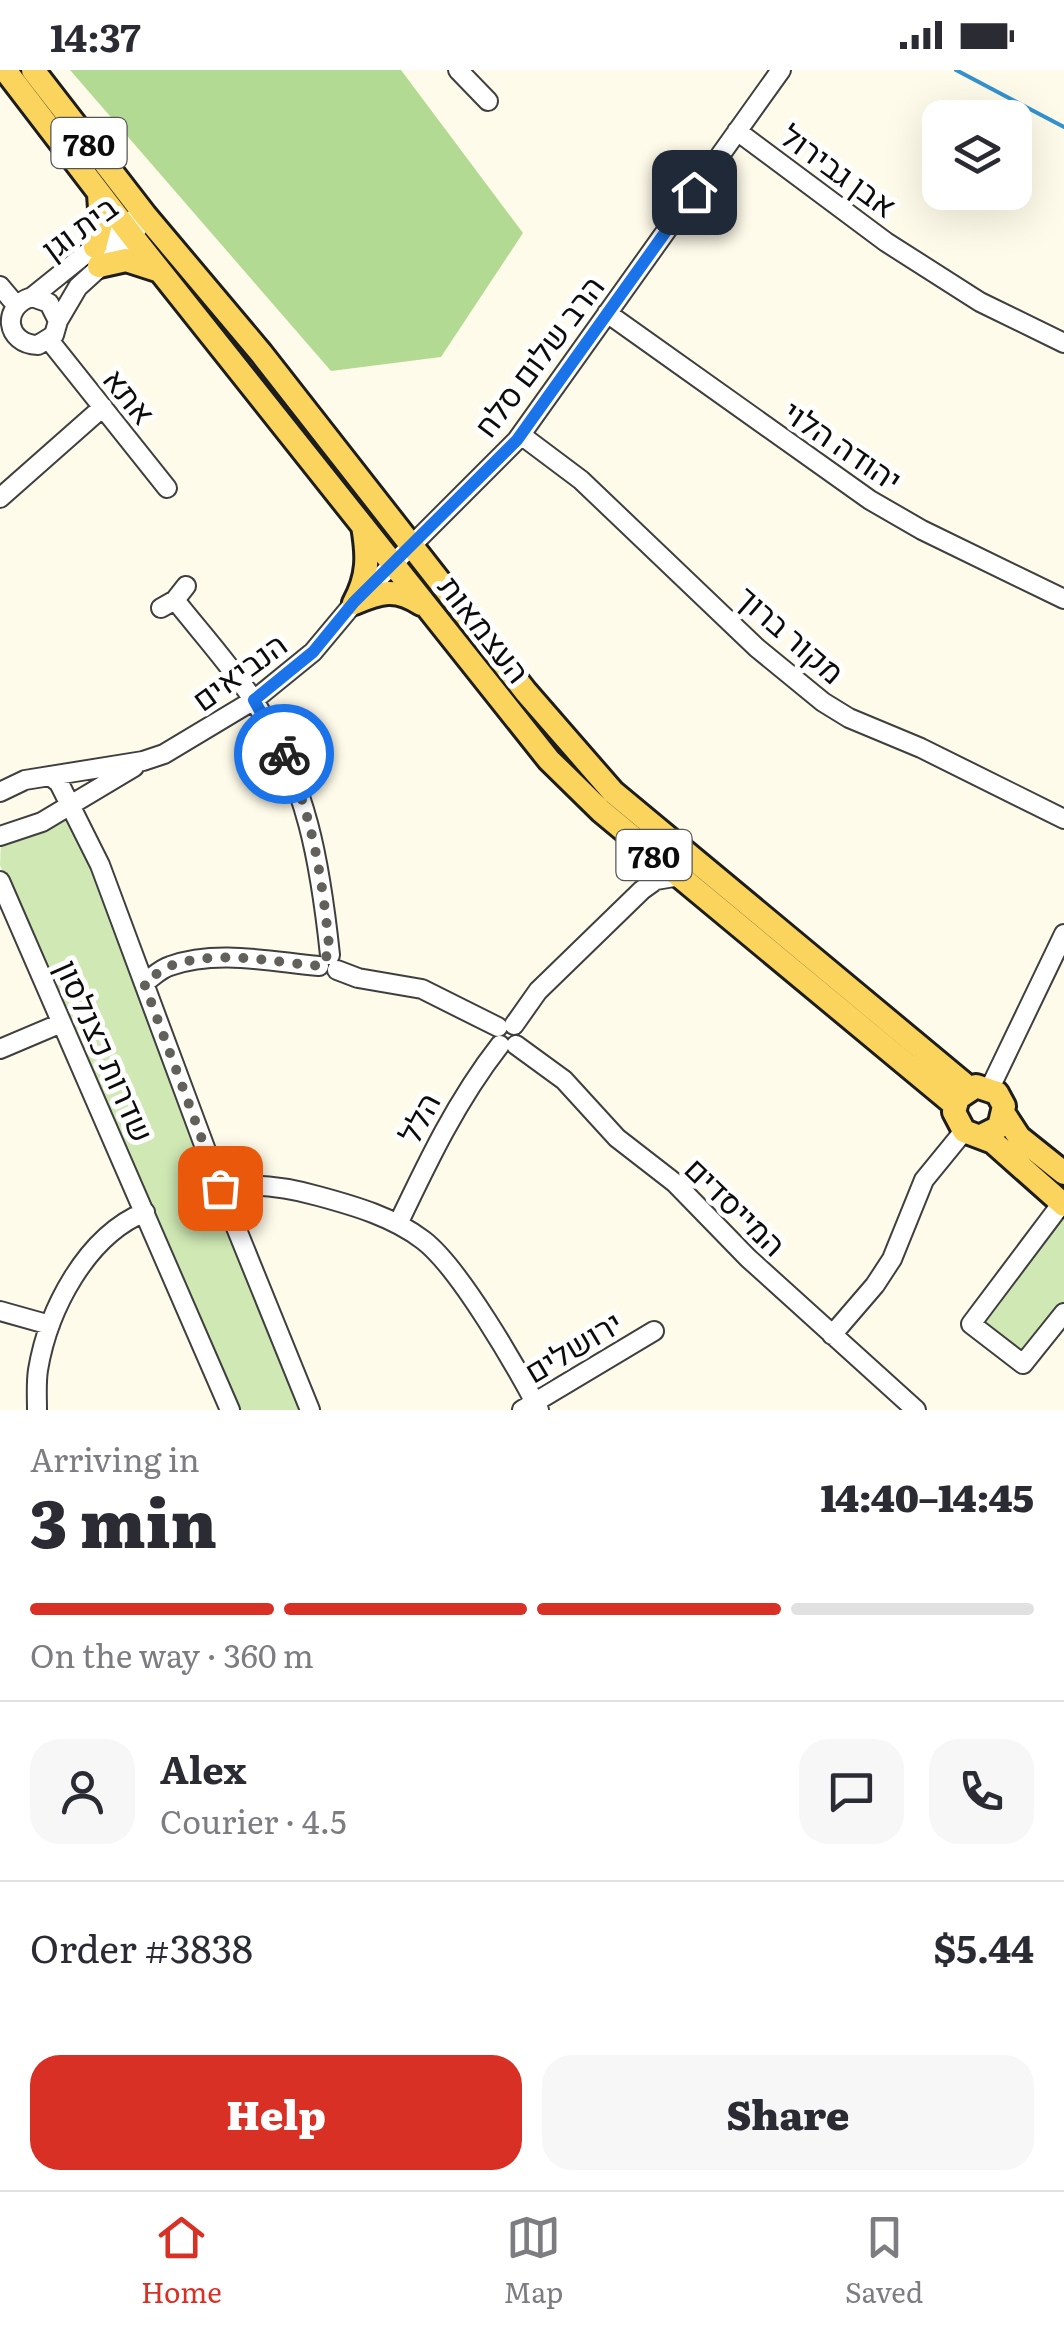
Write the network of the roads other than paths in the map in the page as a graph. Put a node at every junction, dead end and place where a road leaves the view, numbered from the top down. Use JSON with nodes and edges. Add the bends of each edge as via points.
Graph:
{"nodes":[{"id":1,"x":6,"y":70,"type":"edge"},
{"id":2,"x":33,"y":70,"type":"edge"},
{"id":3,"x":458,"y":70,"type":"edge"},
{"id":4,"x":773,"y":73,"type":"edge"},
{"id":5,"x":488,"y":101,"type":"dead end"},
{"id":6,"x":737,"y":131,"type":"junction"},
{"id":7,"x":98,"y":191,"type":"junction"},
{"id":8,"x":134,"y":225,"type":"junction"},
{"id":9,"x":97,"y":257,"type":"junction"},
{"id":10,"x":160,"y":271,"type":"junction"},
{"id":11,"x":0,"y":286,"type":"edge"},
{"id":12,"x":24,"y":301,"type":"junction"},
{"id":13,"x":607,"y":313,"type":"junction"},
{"id":14,"x":58,"y":321,"type":"junction"},
{"id":15,"x":49,"y":340,"type":"junction"},
{"id":16,"x":1064,"y":342,"type":"edge"},
{"id":17,"x":103,"y":407,"type":"junction"},
{"id":18,"x":521,"y":435,"type":"junction"},
{"id":19,"x":167,"y":488,"type":"dead end"},
{"id":20,"x":0,"y":498,"type":"edge"},
{"id":21,"x":362,"y":522,"type":"junction"},
{"id":22,"x":413,"y":546,"type":"junction"},
{"id":23,"x":394,"y":564,"type":"junction"},
{"id":24,"x":174,"y":598,"type":"dead end"},
{"id":25,"x":1064,"y":599,"type":"edge"},
{"id":26,"x":354,"y":602,"type":"junction"},
{"id":27,"x":429,"y":610,"type":"junction"},
{"id":28,"x":254,"y":700,"type":"junction"},
{"id":29,"x":143,"y":762,"type":"junction"},
{"id":30,"x":50,"y":776,"type":"junction"},
{"id":31,"x":0,"y":792,"type":"edge"},
{"id":32,"x":71,"y":805,"type":"junction"},
{"id":33,"x":1064,"y":819,"type":"edge"},
{"id":34,"x":0,"y":836,"type":"edge"},
{"id":35,"x":640,"y":844,"type":"junction"},
{"id":36,"x":680,"y":876,"type":"junction"},
{"id":37,"x":0,"y":881,"type":"edge"},
{"id":38,"x":642,"y":890,"type":"junction"},
{"id":39,"x":1064,"y":934,"type":"edge"},
{"id":40,"x":329,"y":964,"type":"junction"},
{"id":41,"x":144,"y":983,"type":"junction"},
{"id":42,"x":59,"y":1024,"type":"junction"},
{"id":43,"x":507,"y":1035,"type":"junction"},
{"id":44,"x":0,"y":1049,"type":"edge"},
{"id":45,"x":971,"y":1094,"type":"junction"},
{"id":46,"x":1004,"y":1114,"type":"junction"},
{"id":47,"x":973,"y":1134,"type":"junction"},
{"id":48,"x":1064,"y":1174,"type":"edge"},
{"id":49,"x":220,"y":1188,"type":"junction"},
{"id":50,"x":1063,"y":1204,"type":"edge"},
{"id":51,"x":145,"y":1212,"type":"junction"},
{"id":52,"x":398,"y":1224,"type":"junction"},
{"id":53,"x":0,"y":1310,"type":"edge"},
{"id":54,"x":1064,"y":1314,"type":"edge"},
{"id":55,"x":50,"y":1325,"type":"junction"},
{"id":56,"x":654,"y":1331,"type":"dead end"},
{"id":57,"x":832,"y":1335,"type":"junction"},
{"id":58,"x":532,"y":1408,"type":"edge"},
{"id":59,"x":36,"y":1410,"type":"edge"},
{"id":60,"x":230,"y":1410,"type":"edge"},
{"id":61,"x":310,"y":1410,"type":"edge"},
{"id":62,"x":916,"y":1410,"type":"edge"}],
"edges":[{"from":1,"to":7,"type":"main road","name":"העצמאות","number":"780"},
{"from":2,"to":8,"type":"main road","name":"העצמאות","number":"780"},
{"from":3,"to":5,"type":"street"},
{"from":4,"to":6,"type":"street","name":"הרב שלום סלח"},
{"from":6,"to":13,"type":"street","name":"הרב שלום סלח"},
{"from":6,"to":16,"type":"street","name":"אבן גבירול","via":[[902,252],[980,302]]},
{"from":7,"to":8,"type":"main road","name":"העצמאות","number":"780"},
{"from":7,"to":9,"type":"main road"},
{"from":8,"to":9,"type":"street","name":"בית וגן"},
{"from":8,"to":10,"type":"main road","name":"העצמאות","number":"780"},
{"from":8,"to":22,"type":"main road","name":"העצמאות","number":"780","via":[[261,352]]},
{"from":9,"to":10,"type":"main road"},
{"from":9,"to":12,"type":"street","name":"בית וגן"},
{"from":9,"to":14,"type":"street","name":"בית וגן"},
{"from":10,"to":21,"type":"main road","name":"העצמאות","number":"780"},
{"from":11,"to":12,"type":"street"},
{"from":12,"to":14,"type":"street","via":[[49,303]]},
{"from":12,"to":15,"type":"street","via":[[9,321],[16,337],[32,345]]},
{"from":13,"to":18,"type":"street","name":"הרב שלום סלח"},
{"from":13,"to":25,"type":"street","name":"יהודה הלוי","via":[[870,500]]},
{"from":14,"to":15,"type":"street"},
{"from":15,"to":17,"type":"street","name":"אתא"},
{"from":17,"to":19,"type":"street","name":"אתא"},
{"from":17,"to":20,"type":"street"},
{"from":18,"to":22,"type":"street","name":"הרב שלום סלח"},
{"from":18,"to":33,"type":"street","name":"מקור ברוך","via":[[581,480],[823,702]]},
{"from":21,"to":23,"type":"main road","name":"העצמאות","number":"780"},
{"from":21,"to":26,"type":"main road","via":[[368,567]]},
{"from":22,"to":23,"type":"street","name":"הרב שלום סלח"},
{"from":22,"to":45,"type":"main road","name":"העצמאות","number":"780","via":[[614,792]]},
{"from":23,"to":26,"type":"street","name":"הנביאים"},
{"from":23,"to":27,"type":"main road","name":"העצמאות","number":"780"},
{"from":24,"to":28,"type":"street"},
{"from":26,"to":27,"type":"main road","via":[[395,591]]},
{"from":26,"to":28,"type":"street","name":"הנביאים","via":[[313,652]]},
{"from":27,"to":35,"type":"main road","name":"העצמאות","number":"780","via":[[549,760]]},
{"from":28,"to":29,"type":"street","name":"הנביאים"},
{"from":28,"to":40,"type":"street","via":[[304,801],[318,859]]},
{"from":29,"to":30,"type":"street","name":"הנביאים"},
{"from":29,"to":32,"type":"street","name":"הנביאים"},
{"from":30,"to":31,"type":"street","name":"הנביאים"},
{"from":30,"to":32,"type":"street","name":"שדרות כצנלסון"},
{"from":32,"to":34,"type":"street","name":"הנביאים"},
{"from":32,"to":41,"type":"street","name":"שדרות כצנלסון"},
{"from":35,"to":36,"type":"main road","name":"העצמאות","number":"780"},
{"from":35,"to":38,"type":"street","via":[[648,862]]},
{"from":36,"to":38,"type":"street","name":"הלל"},
{"from":36,"to":45,"type":"main road","name":"העצמאות","number":"780"},
{"from":37,"to":42,"type":"street","name":"שדרות כצנלסון"},
{"from":38,"to":43,"type":"street","name":"הלל","via":[[538,991]]},
{"from":39,"to":45,"type":"street"},
{"from":40,"to":41,"type":"street","name":"המייסדים","via":[[209,959],[171,966]]},
{"from":40,"to":43,"type":"street","name":"המייסדים","via":[[358,978],[422,989]]},
{"from":41,"to":49,"type":"street","name":"שדרות כצנלסון"},
{"from":42,"to":44,"type":"street"},
{"from":42,"to":51,"type":"street","name":"שדרות כצנלסון"},
{"from":43,"to":52,"type":"street","name":"הלל","via":[[444,1128]]},
{"from":43,"to":57,"type":"street","name":"המייסדים","via":[[564,1080],[617,1138],[675,1183]]},
{"from":45,"to":46,"type":"main road","via":[[1002,1099]]},
{"from":45,"to":47,"type":"main road","via":[[956,1120]]},
{"from":46,"to":47,"type":"main road","via":[[999,1128]]},
{"from":46,"to":48,"type":"main road","via":[[1019,1137]]},
{"from":47,"to":50,"type":"main road","via":[[993,1142]]},
{"from":47,"to":57,"type":"street","via":[[924,1180],[892,1259]]},
{"from":49,"to":52,"type":"street","via":[[296,1191]]},
{"from":49,"to":61,"type":"street","name":"שדרות כצנלסון"},
{"from":50,"to":54,"type":"street","via":[[971,1324],[1023,1364]]},
{"from":51,"to":55,"type":"street","via":[[118,1225],[96,1248]]},
{"from":51,"to":60,"type":"street","name":"שדרות כצנלסון"},
{"from":52,"to":58,"type":"street","via":[[455,1274]]},
{"from":53,"to":55,"type":"street"},
{"from":55,"to":59,"type":"street","via":[[37,1372]]},
{"from":56,"to":58,"type":"street","name":"ירושלים"},
{"from":57,"to":62,"type":"street","name":"המייסדים"}]}
